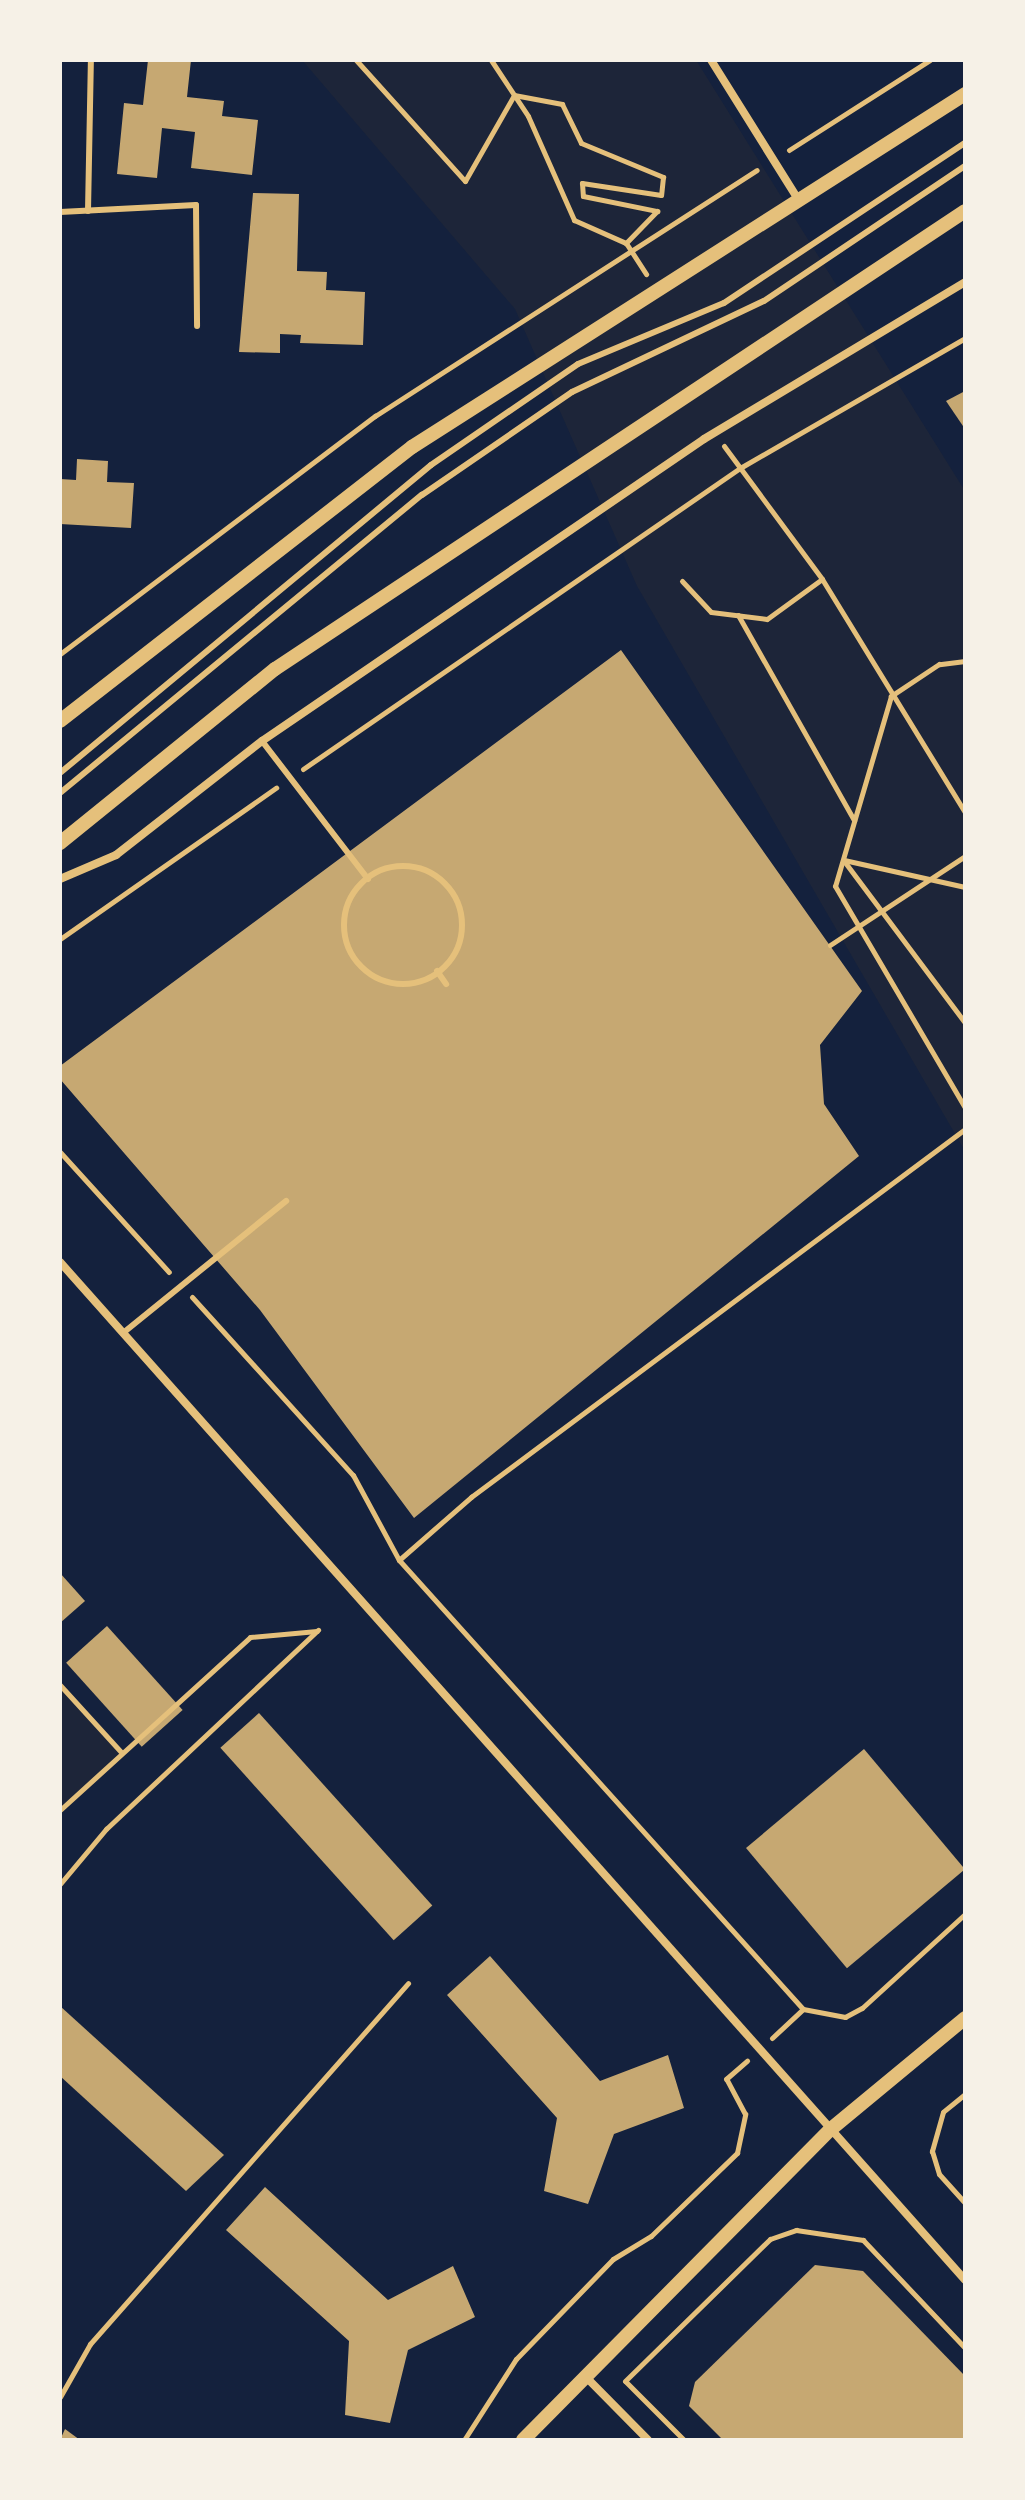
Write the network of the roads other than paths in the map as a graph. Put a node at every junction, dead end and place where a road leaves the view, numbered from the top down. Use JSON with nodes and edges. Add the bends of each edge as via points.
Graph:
{"nodes":[{"id":1,"x":91,"y":60,"type":"edge"},
{"id":2,"x":711,"y":60,"type":"edge"},
{"id":3,"x":965,"y":94,"type":"edge"},
{"id":4,"x":965,"y":143,"type":"edge"},
{"id":5,"x":965,"y":166,"type":"edge"},
{"id":6,"x":796,"y":196,"type":"junction"},
{"id":7,"x":88,"y":211,"type":"junction"},
{"id":8,"x":965,"y":211,"type":"edge"},
{"id":9,"x":60,"y":212,"type":"edge"},
{"id":10,"x":965,"y":282,"type":"edge"},
{"id":11,"x":197,"y":326,"type":"dead end"},
{"id":12,"x":60,"y":721,"type":"edge"},
{"id":13,"x":262,"y":741,"type":"junction"},
{"id":14,"x":60,"y":773,"type":"edge"},
{"id":15,"x":60,"y":793,"type":"edge"},
{"id":16,"x":60,"y":843,"type":"edge"},
{"id":17,"x":60,"y":879,"type":"edge"},
{"id":18,"x":368,"y":879,"type":"junction"},
{"id":19,"x":437,"y":971,"type":"junction"},
{"id":20,"x":446,"y":984,"type":"dead end"},
{"id":21,"x":286,"y":1201,"type":"dead end"},
{"id":22,"x":60,"y":1262,"type":"edge"},
{"id":23,"x":123,"y":1333,"type":"junction"},
{"id":24,"x":965,"y":2018,"type":"edge"},
{"id":25,"x":831,"y":2129,"type":"junction"},
{"id":26,"x":965,"y":2280,"type":"edge"},
{"id":27,"x":583,"y":2375,"type":"junction"},
{"id":28,"x":523,"y":2440,"type":"edge"},
{"id":29,"x":648,"y":2440,"type":"edge"}],
"edges":[{"from":1,"to":7,"type":"lane"},
{"from":2,"to":6,"type":"street"},
{"from":3,"to":6,"type":"street"},
{"from":4,"to":14,"type":"lane","via":[[724,303],[578,364],[431,465]]},
{"from":5,"to":15,"type":"lane","via":[[764,301],[572,392],[435,486]]},
{"from":6,"to":12,"type":"street","via":[[412,447]]},
{"from":7,"to":9,"type":"lane"},
{"from":7,"to":11,"type":"lane","via":[[196,205]]},
{"from":8,"to":16,"type":"street","via":[[275,669]]},
{"from":10,"to":13,"type":"street","via":[[714,433]]},
{"from":13,"to":17,"type":"street","via":[[116,855]]},
{"from":13,"to":18,"type":"lane"},
{"from":18,"to":19,"type":"lane","via":[[346,908],[342,937],[354,964],[379,980],[409,985]]},
{"from":18,"to":19,"type":"lane","via":[[394,866],[424,867],[450,885],[463,915],[459,945]]},
{"from":19,"to":20,"type":"lane"},
{"from":21,"to":23,"type":"lane"},
{"from":22,"to":23,"type":"street"},
{"from":23,"to":25,"type":"street"},
{"from":24,"to":25,"type":"street"},
{"from":25,"to":26,"type":"street"},
{"from":25,"to":27,"type":"street"},
{"from":27,"to":28,"type":"street"},
{"from":27,"to":29,"type":"street"}]}
